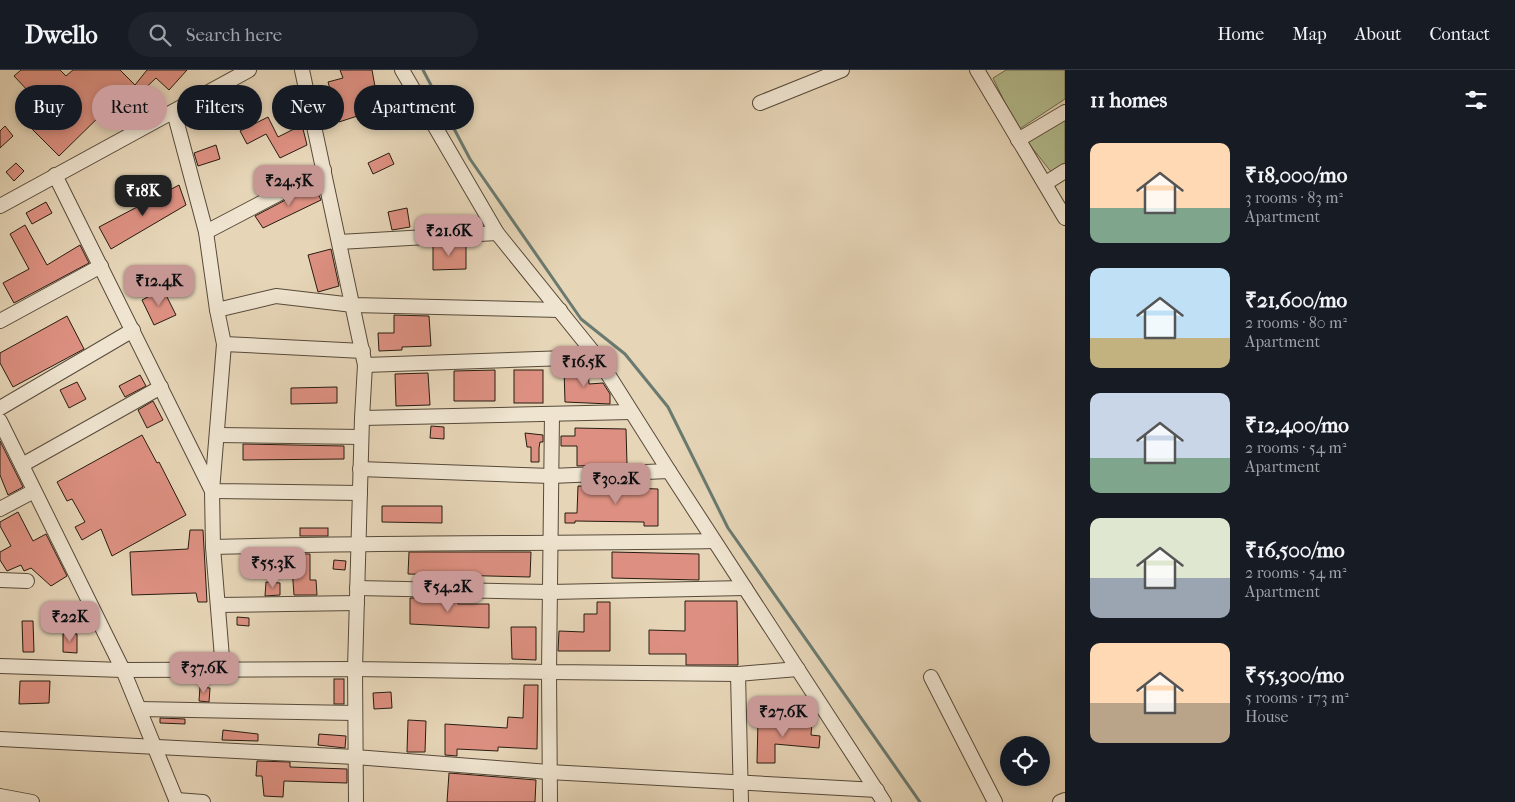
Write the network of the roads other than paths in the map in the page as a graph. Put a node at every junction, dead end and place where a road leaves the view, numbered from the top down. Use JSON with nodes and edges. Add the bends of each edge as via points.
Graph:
{"nodes":[{"id":1,"x":249,"y":70,"type":"edge"},
{"id":2,"x":302,"y":70,"type":"edge"},
{"id":3,"x":402,"y":70,"type":"edge"},
{"id":4,"x":842,"y":70,"type":"edge"},
{"id":5,"x":978,"y":70,"type":"edge"},
{"id":6,"x":760,"y":102,"type":"dead end"},
{"id":7,"x":174,"y":112,"type":"junction"},
{"id":8,"x":1065,"y":112,"type":"edge"},
{"id":9,"x":1018,"y":140,"type":"junction"},
{"id":10,"x":324,"y":170,"type":"junction"},
{"id":11,"x":1065,"y":171,"type":"edge"},
{"id":12,"x":56,"y":175,"type":"junction"},
{"id":13,"x":1046,"y":183,"type":"junction"},
{"id":14,"x":0,"y":206,"type":"edge"},
{"id":15,"x":1065,"y":218,"type":"edge"},
{"id":16,"x":206,"y":232,"type":"junction"},
{"id":17,"x":497,"y":233,"type":"junction"},
{"id":18,"x":339,"y":242,"type":"junction"},
{"id":19,"x":101,"y":266,"type":"junction"},
{"id":20,"x":353,"y":305,"type":"junction"},
{"id":21,"x":217,"y":310,"type":"junction"},
{"id":22,"x":560,"y":310,"type":"junction"},
{"id":23,"x":0,"y":321,"type":"edge"},
{"id":24,"x":132,"y":330,"type":"junction"},
{"id":25,"x":224,"y":344,"type":"junction"},
{"id":26,"x":598,"y":357,"type":"junction"},
{"id":27,"x":364,"y":358,"type":"junction"},
{"id":28,"x":161,"y":387,"type":"junction"},
{"id":29,"x":0,"y":408,"type":"edge"},
{"id":30,"x":631,"y":412,"type":"junction"},
{"id":31,"x":552,"y":414,"type":"junction"},
{"id":32,"x":362,"y":418,"type":"junction"},
{"id":33,"x":0,"y":421,"type":"edge"},
{"id":34,"x":217,"y":435,"type":"junction"},
{"id":35,"x":361,"y":437,"type":"junction"},
{"id":36,"x":22,"y":466,"type":"junction"},
{"id":37,"x":360,"y":469,"type":"junction"},
{"id":38,"x":669,"y":472,"type":"junction"},
{"id":39,"x":551,"y":476,"type":"junction"},
{"id":40,"x":34,"y":491,"type":"junction"},
{"id":41,"x":212,"y":491,"type":"junction"},
{"id":42,"x":360,"y":493,"type":"junction"},
{"id":43,"x":0,"y":509,"type":"edge"},
{"id":44,"x":714,"y":541,"type":"junction"},
{"id":45,"x":359,"y":543,"type":"junction"},
{"id":46,"x":549,"y":544,"type":"junction"},
{"id":47,"x":213,"y":547,"type":"junction"},
{"id":48,"x":0,"y":580,"type":"edge"},
{"id":49,"x":27,"y":581,"type":"dead end"},
{"id":50,"x":357,"y":588,"type":"junction"},
{"id":51,"x":745,"y":588,"type":"junction"},
{"id":52,"x":550,"y":592,"type":"junction"},
{"id":53,"x":357,"y":603,"type":"junction"},
{"id":54,"x":218,"y":605,"type":"junction"},
{"id":55,"x":0,"y":666,"type":"edge"},
{"id":56,"x":798,"y":669,"type":"junction"},
{"id":57,"x":123,"y":670,"type":"junction"},
{"id":58,"x":223,"y":670,"type":"junction"},
{"id":59,"x":355,"y":670,"type":"junction"},
{"id":60,"x":548,"y":672,"type":"junction"},
{"id":61,"x":738,"y":674,"type":"junction"},
{"id":62,"x":931,"y":677,"type":"dead end"},
{"id":63,"x":138,"y":709,"type":"junction"},
{"id":64,"x":355,"y":714,"type":"junction"},
{"id":65,"x":0,"y":739,"type":"edge"},
{"id":66,"x":155,"y":748,"type":"junction"},
{"id":67,"x":355,"y":757,"type":"junction"},
{"id":68,"x":550,"y":772,"type":"junction"},
{"id":69,"x":740,"y":783,"type":"junction"},
{"id":70,"x":0,"y":796,"type":"edge"},
{"id":71,"x":881,"y":796,"type":"edge"},
{"id":72,"x":1065,"y":800,"type":"edge"},
{"id":73,"x":176,"y":801,"type":"edge"},
{"id":74,"x":32,"y":802,"type":"edge"},
{"id":75,"x":203,"y":802,"type":"edge"},
{"id":76,"x":356,"y":802,"type":"edge"},
{"id":77,"x":550,"y":802,"type":"edge"},
{"id":78,"x":741,"y":802,"type":"edge"},
{"id":79,"x":995,"y":802,"type":"edge"},
{"id":80,"x":1060,"y":802,"type":"edge"}],
"edges":[{"from":1,"to":7,"type":"street"},
{"from":2,"to":10,"type":"street"},
{"from":3,"to":17,"type":"street"},
{"from":4,"to":6,"type":"street"},
{"from":5,"to":9,"type":"street"},
{"from":7,"to":12,"type":"street"},
{"from":7,"to":16,"type":"street"},
{"from":8,"to":9,"type":"street"},
{"from":9,"to":13,"type":"street"},
{"from":10,"to":16,"type":"street"},
{"from":10,"to":18,"type":"street"},
{"from":11,"to":13,"type":"street"},
{"from":12,"to":14,"type":"street"},
{"from":12,"to":19,"type":"street"},
{"from":13,"to":15,"type":"street"},
{"from":16,"to":21,"type":"street"},
{"from":17,"to":18,"type":"street"},
{"from":17,"to":22,"type":"street"},
{"from":18,"to":20,"type":"street"},
{"from":19,"to":23,"type":"street"},
{"from":19,"to":24,"type":"street"},
{"from":20,"to":21,"type":"street","via":[[276,296]]},
{"from":20,"to":22,"type":"street"},
{"from":20,"to":27,"type":"street"},
{"from":21,"to":25,"type":"street"},
{"from":22,"to":26,"type":"street"},
{"from":24,"to":28,"type":"street"},
{"from":24,"to":29,"type":"street"},
{"from":25,"to":27,"type":"street"},
{"from":25,"to":34,"type":"street"},
{"from":26,"to":27,"type":"street"},
{"from":26,"to":30,"type":"street"},
{"from":27,"to":32,"type":"street"},
{"from":28,"to":36,"type":"street"},
{"from":28,"to":41,"type":"street"},
{"from":30,"to":31,"type":"street"},
{"from":30,"to":38,"type":"street"},
{"from":31,"to":32,"type":"street"},
{"from":31,"to":39,"type":"street"},
{"from":32,"to":35,"type":"street"},
{"from":33,"to":36,"type":"street"},
{"from":34,"to":35,"type":"street"},
{"from":34,"to":41,"type":"street"},
{"from":35,"to":37,"type":"street"},
{"from":36,"to":40,"type":"street"},
{"from":37,"to":39,"type":"street"},
{"from":37,"to":42,"type":"street"},
{"from":38,"to":39,"type":"street"},
{"from":38,"to":44,"type":"street"},
{"from":39,"to":46,"type":"street"},
{"from":40,"to":43,"type":"street"},
{"from":40,"to":57,"type":"street"},
{"from":41,"to":42,"type":"street"},
{"from":41,"to":47,"type":"street"},
{"from":42,"to":45,"type":"street"},
{"from":44,"to":46,"type":"street"},
{"from":44,"to":51,"type":"street"},
{"from":45,"to":46,"type":"street"},
{"from":45,"to":47,"type":"street"},
{"from":45,"to":50,"type":"street"},
{"from":46,"to":52,"type":"street"},
{"from":47,"to":54,"type":"street"},
{"from":48,"to":49,"type":"street"},
{"from":50,"to":52,"type":"street"},
{"from":50,"to":53,"type":"street"},
{"from":51,"to":52,"type":"street"},
{"from":51,"to":56,"type":"street"},
{"from":52,"to":60,"type":"street"},
{"from":53,"to":54,"type":"street"},
{"from":53,"to":59,"type":"street"},
{"from":54,"to":58,"type":"street"},
{"from":55,"to":57,"type":"street"},
{"from":56,"to":61,"type":"street"},
{"from":56,"to":71,"type":"street"},
{"from":57,"to":58,"type":"street"},
{"from":57,"to":63,"type":"street"},
{"from":58,"to":59,"type":"street"},
{"from":59,"to":60,"type":"street"},
{"from":59,"to":64,"type":"street"},
{"from":60,"to":61,"type":"street"},
{"from":60,"to":68,"type":"street"},
{"from":61,"to":69,"type":"street"},
{"from":62,"to":79,"type":"street"},
{"from":63,"to":64,"type":"street"},
{"from":63,"to":66,"type":"street"},
{"from":64,"to":67,"type":"street"},
{"from":65,"to":66,"type":"street"},
{"from":66,"to":67,"type":"street"},
{"from":66,"to":73,"type":"street"},
{"from":67,"to":68,"type":"street"},
{"from":67,"to":76,"type":"street"},
{"from":68,"to":69,"type":"street"},
{"from":68,"to":77,"type":"street"},
{"from":69,"to":71,"type":"street"},
{"from":69,"to":78,"type":"street"},
{"from":70,"to":74,"type":"street"},
{"from":72,"to":80,"type":"street"},
{"from":73,"to":75,"type":"street"}]}
